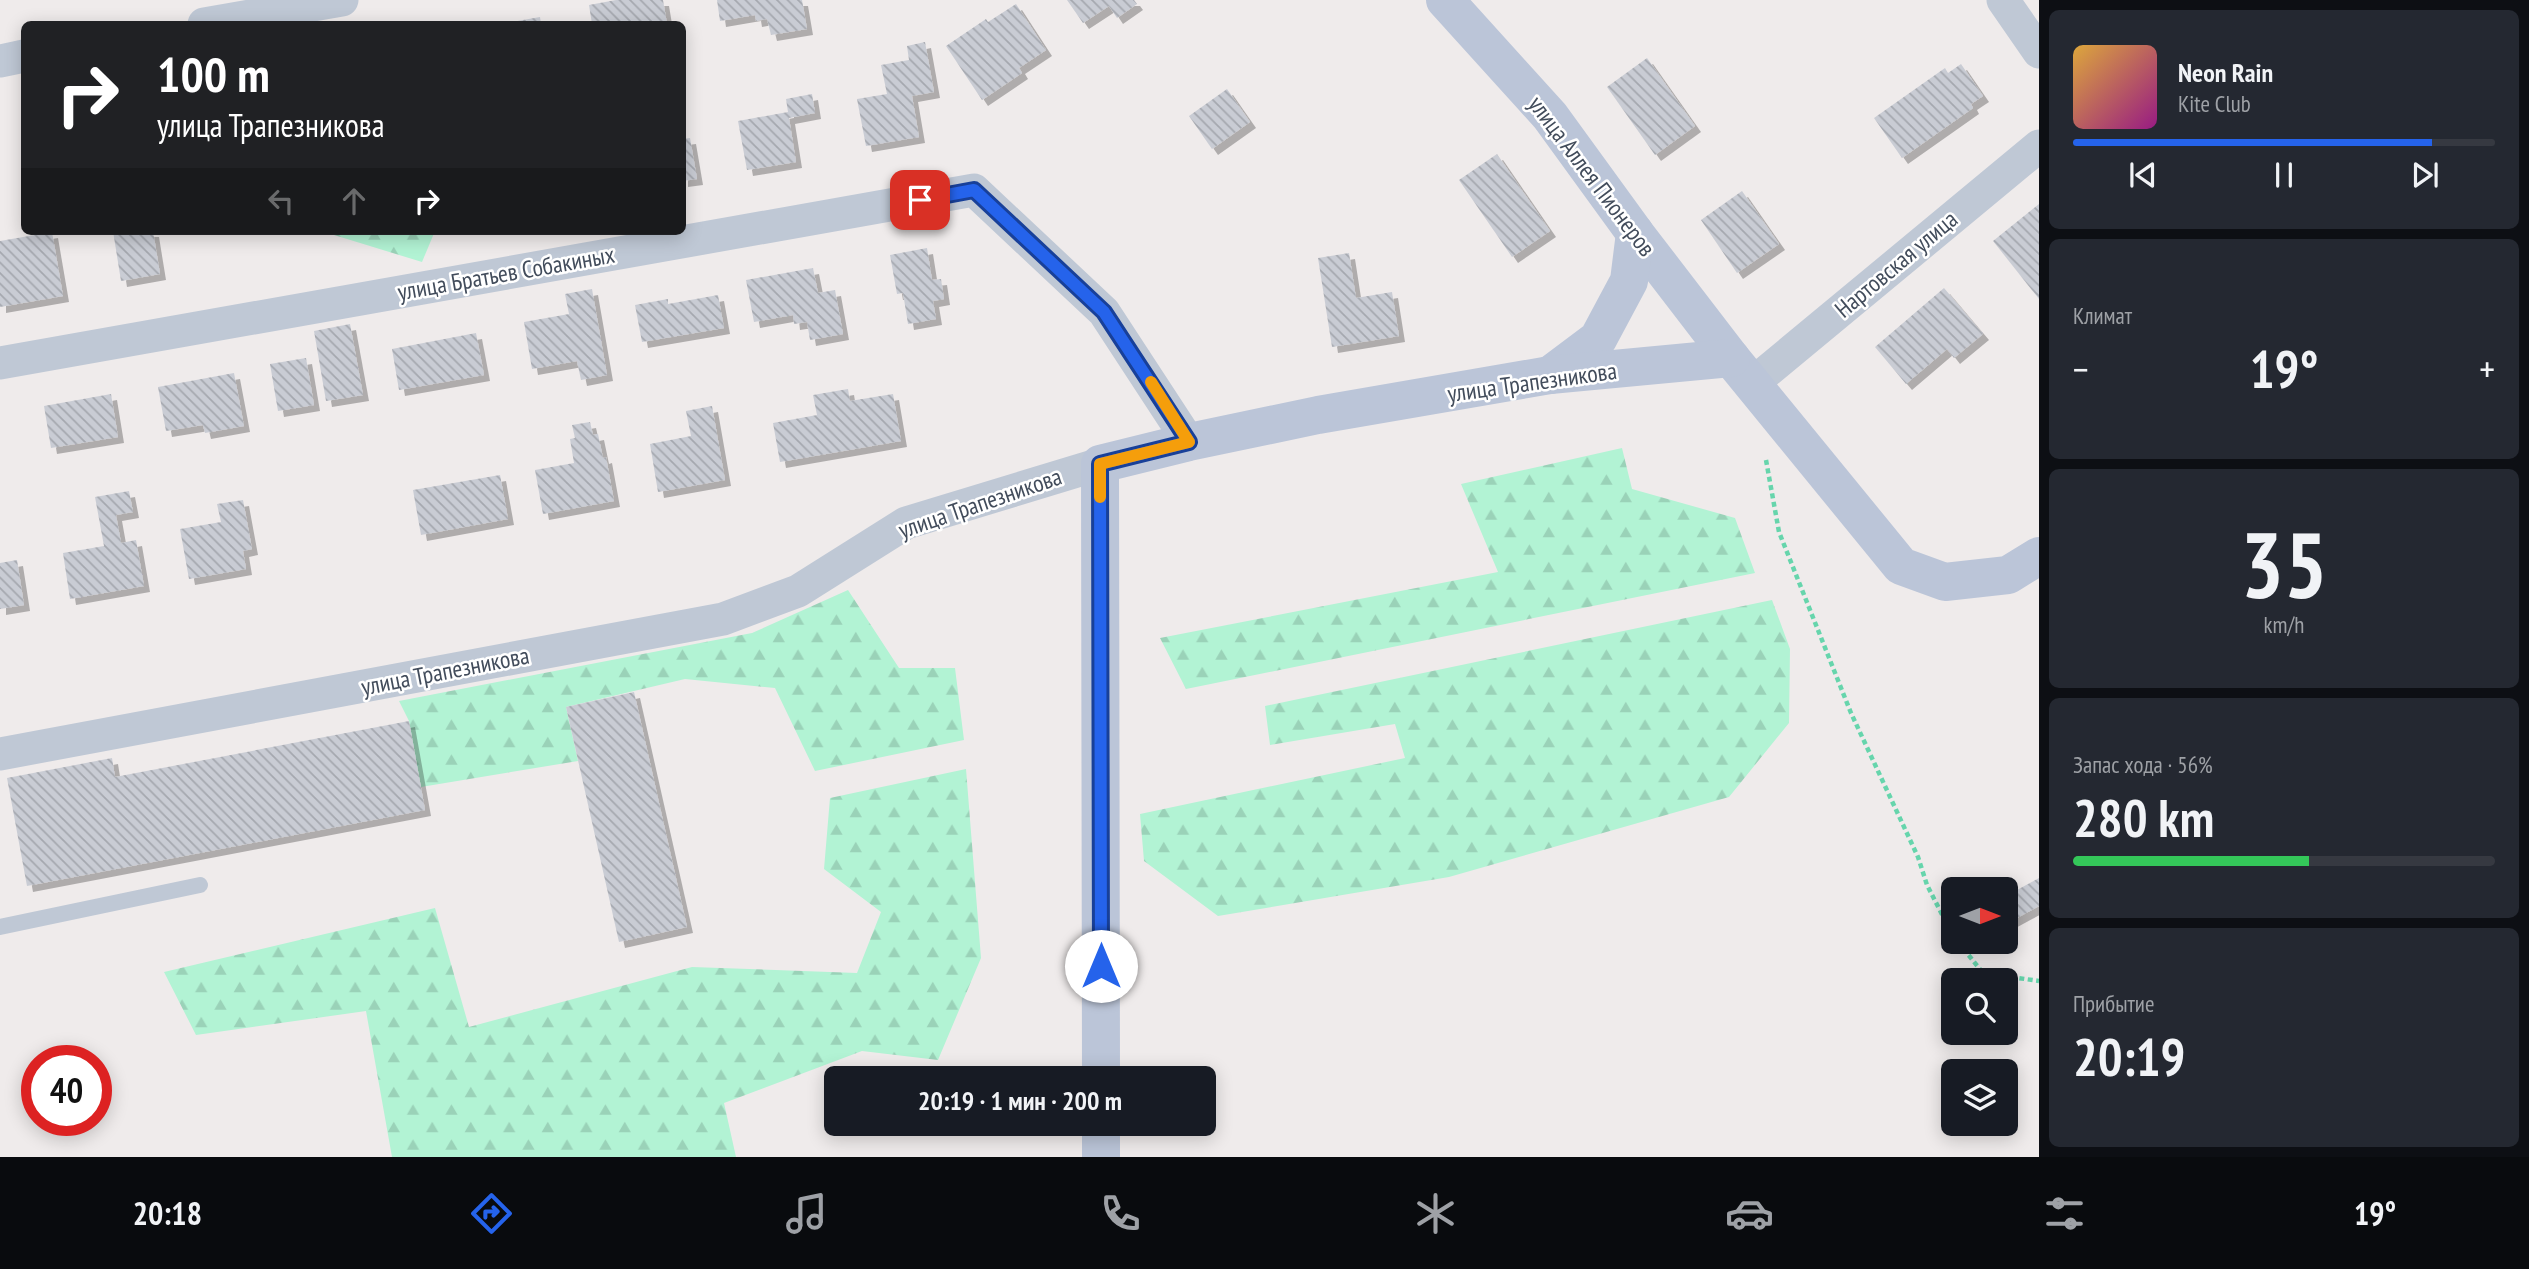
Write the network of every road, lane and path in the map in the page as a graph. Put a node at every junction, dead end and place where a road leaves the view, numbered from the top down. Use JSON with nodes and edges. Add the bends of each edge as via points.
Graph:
{"nodes":[{"id":1,"x":342,"y":0,"type":"edge"},
{"id":2,"x":1445,"y":0,"type":"edge"},
{"id":3,"x":2003,"y":0,"type":"edge"},
{"id":4,"x":221,"y":21,"type":"edge"},
{"id":5,"x":2039,"y":52,"type":"edge"},
{"id":6,"x":21,"y":57,"type":"edge"},
{"id":7,"x":0,"y":61,"type":"edge"},
{"id":8,"x":2039,"y":146,"type":"edge"},
{"id":9,"x":1635,"y":233,"type":"junction"},
{"id":10,"x":0,"y":363,"type":"edge"},
{"id":11,"x":1742,"y":370,"type":"junction"},
{"id":12,"x":1550,"y":375,"type":"junction"},
{"id":13,"x":1189,"y":442,"type":"junction"},
{"id":14,"x":1765,"y":451,"type":"dead end"},
{"id":15,"x":1100,"y":464,"type":"junction"},
{"id":16,"x":2039,"y":556,"type":"edge"},
{"id":17,"x":0,"y":754,"type":"edge"},
{"id":18,"x":200,"y":885,"type":"dead end"},
{"id":19,"x":1941,"y":912,"type":"edge"},
{"id":20,"x":0,"y":927,"type":"edge"},
{"id":21,"x":1968,"y":954,"type":"edge"},
{"id":22,"x":2039,"y":981,"type":"edge"},
{"id":23,"x":1101,"y":1066,"type":"edge"},
{"id":24,"x":1101,"y":1136,"type":"edge"},
{"id":25,"x":1101,"y":1157,"type":"edge"}],
"edges":[{"from":1,"to":4,"type":"street"},
{"from":2,"to":9,"type":"street","name":"улица Аллея Пионеров","via":[[1550,116]]},
{"from":3,"to":5,"type":"street"},
{"from":6,"to":7,"type":"street"},
{"from":8,"to":11,"type":"street","name":"Нартовская улица"},
{"from":9,"to":11,"type":"street","name":"улица Аллея Пионеров"},
{"from":9,"to":12,"type":"street","via":[[1629,281],[1598,338]]},
{"from":10,"to":13,"type":"street","name":"улица Братьев Собакиных","via":[[974,190],[1104,312]]},
{"from":11,"to":12,"type":"street","name":"улица Трапезникова"},
{"from":11,"to":16,"type":"street","name":"улица Аллея Пионеров","via":[[1901,566],[1945,582],[2008,575]]},
{"from":12,"to":13,"type":"street","name":"улица Трапезникова"},
{"from":13,"to":15,"type":"street","name":"улица Трапезникова"},
{"from":14,"to":19,"type":"path","via":[[1779,532],[1851,713]]},
{"from":15,"to":17,"type":"street","name":"улица Трапезникова","via":[[905,523],[798,591],[723,619]]},
{"from":15,"to":23,"type":"street"},
{"from":18,"to":20,"type":"lane"},
{"from":21,"to":22,"type":"path","via":[[1983,973]]},
{"from":24,"to":25,"type":"street"}]}
